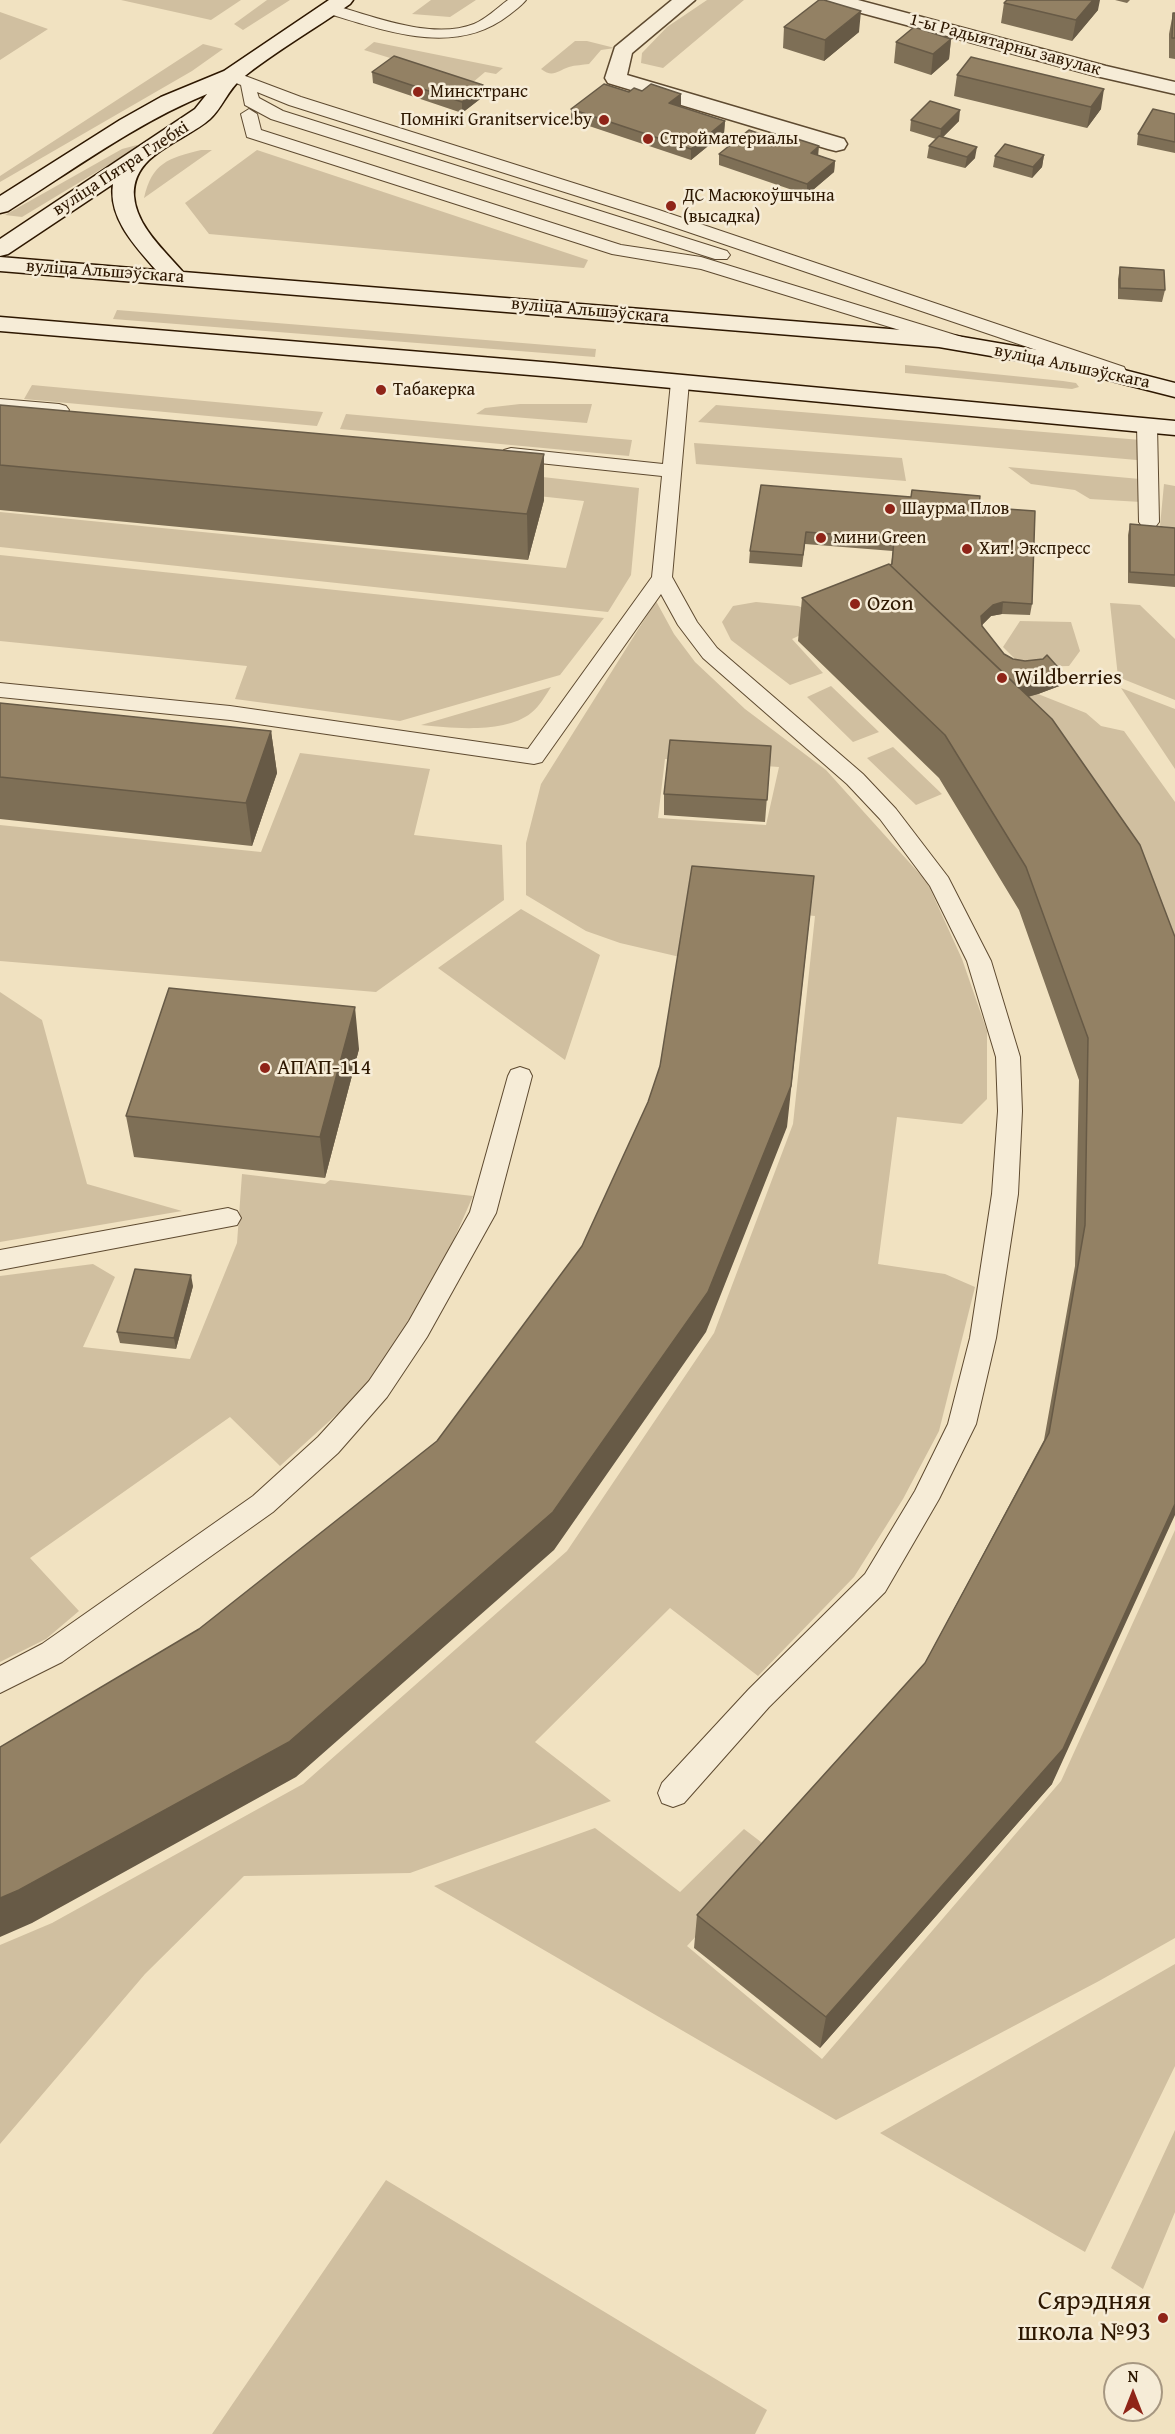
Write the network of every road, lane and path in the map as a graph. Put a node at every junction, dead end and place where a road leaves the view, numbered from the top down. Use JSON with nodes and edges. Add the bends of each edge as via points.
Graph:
{"nodes":[{"id":1,"x":518,"y":0,"type":"edge"},
{"id":2,"x":685,"y":0,"type":"edge"},
{"id":3,"x":835,"y":0,"type":"edge"},
{"id":4,"x":336,"y":5,"type":"edge"},
{"id":5,"x":1175,"y":88,"type":"edge"},
{"id":6,"x":245,"y":94,"type":"junction"},
{"id":7,"x":836,"y":144,"type":"dead end"},
{"id":8,"x":136,"y":159,"type":"junction"},
{"id":9,"x":0,"y":206,"type":"edge"},
{"id":10,"x":0,"y":249,"type":"edge"},
{"id":11,"x":0,"y":264,"type":"edge"},
{"id":12,"x":175,"y":277,"type":"junction"},
{"id":13,"x":0,"y":324,"type":"edge"},
{"id":14,"x":967,"y":345,"type":"junction"},
{"id":15,"x":1006,"y":352,"type":"junction"},
{"id":16,"x":1062,"y":361,"type":"junction"},
{"id":17,"x":680,"y":382,"type":"junction"},
{"id":18,"x":1172,"y":389,"type":"edge"},
{"id":19,"x":0,"y":405,"type":"edge"},
{"id":20,"x":76,"y":412,"type":"edge"},
{"id":21,"x":1147,"y":425,"type":"junction"},
{"id":22,"x":1175,"y":428,"type":"edge"},
{"id":23,"x":496,"y":453,"type":"edge"},
{"id":24,"x":670,"y":471,"type":"junction"},
{"id":25,"x":1149,"y":522,"type":"dead end"},
{"id":26,"x":662,"y":577,"type":"junction"},
{"id":27,"x":0,"y":690,"type":"edge"},
{"id":28,"x":520,"y":1076,"type":"dead end"},
{"id":29,"x":228,"y":1218,"type":"dead end"},
{"id":30,"x":0,"y":1260,"type":"edge"},
{"id":31,"x":0,"y":1680,"type":"edge"},
{"id":32,"x":674,"y":1793,"type":"dead end"}],
"edges":[{"from":1,"to":4,"type":"lane","via":[[478,27],[449,33],[370,21]]},
{"from":2,"to":7,"type":"main road","via":[[622,51],[616,78]]},
{"from":3,"to":5,"type":"main road","name":"1-ы Радыятарны завулак"},
{"from":4,"to":6,"type":"main road","name":"вуліца Пятра Глебкі"},
{"from":6,"to":8,"type":"main road","name":"вуліца Пятра Глебкі","via":[[204,114]]},
{"from":6,"to":9,"type":"main road","name":"вуліца Пятра Глебкі","via":[[169,102]]},
{"from":6,"to":14,"type":"lane","via":[[266,123]]},
{"from":6,"to":15,"type":"lane","via":[[277,115],[734,259]]},
{"from":6,"to":16,"type":"lane","via":[[732,249]]},
{"from":6,"to":18,"type":"lane","via":[[295,101],[653,214]]},
{"from":8,"to":10,"type":"main road","name":"вуліца Пятра Глебкі"},
{"from":8,"to":12,"type":"main road","via":[[123,186],[123,207]]},
{"from":11,"to":12,"type":"main road","name":"вуліца Альшэўскага"},
{"from":12,"to":14,"type":"main road","name":"вуліца Альшэўскага"},
{"from":13,"to":17,"type":"main road","name":"вуліца Альшэўскага"},
{"from":14,"to":15,"type":"main road","name":"вуліца Альшэўскага"},
{"from":15,"to":16,"type":"main road","name":"вуліца Альшэўскага"},
{"from":16,"to":18,"type":"main road","name":"вуліца Альшэўскага"},
{"from":17,"to":21,"type":"main road","name":"вуліца Альшэўскага"},
{"from":17,"to":24,"type":"lane"},
{"from":19,"to":20,"type":"lane"},
{"from":21,"to":22,"type":"main road","name":"вуліца Альшэўскага"},
{"from":21,"to":25,"type":"lane"},
{"from":23,"to":24,"type":"lane"},
{"from":24,"to":26,"type":"lane"},
{"from":26,"to":27,"type":"lane","via":[[534,757],[230,713]]},
{"from":26,"to":32,"type":"lane","via":[[688,625],[710,653],[855,779],[888,814],[940,883],[979,961],[1008,1056],[1010,1111],[1005,1194],[983,1338],[957,1435],[925,1499],[875,1583],[759,1698]]},
{"from":28,"to":31,"type":"lane","via":[[483,1213],[418,1329],[378,1389],[328,1444],[263,1504],[52,1653]]},
{"from":29,"to":30,"type":"lane"}]}
